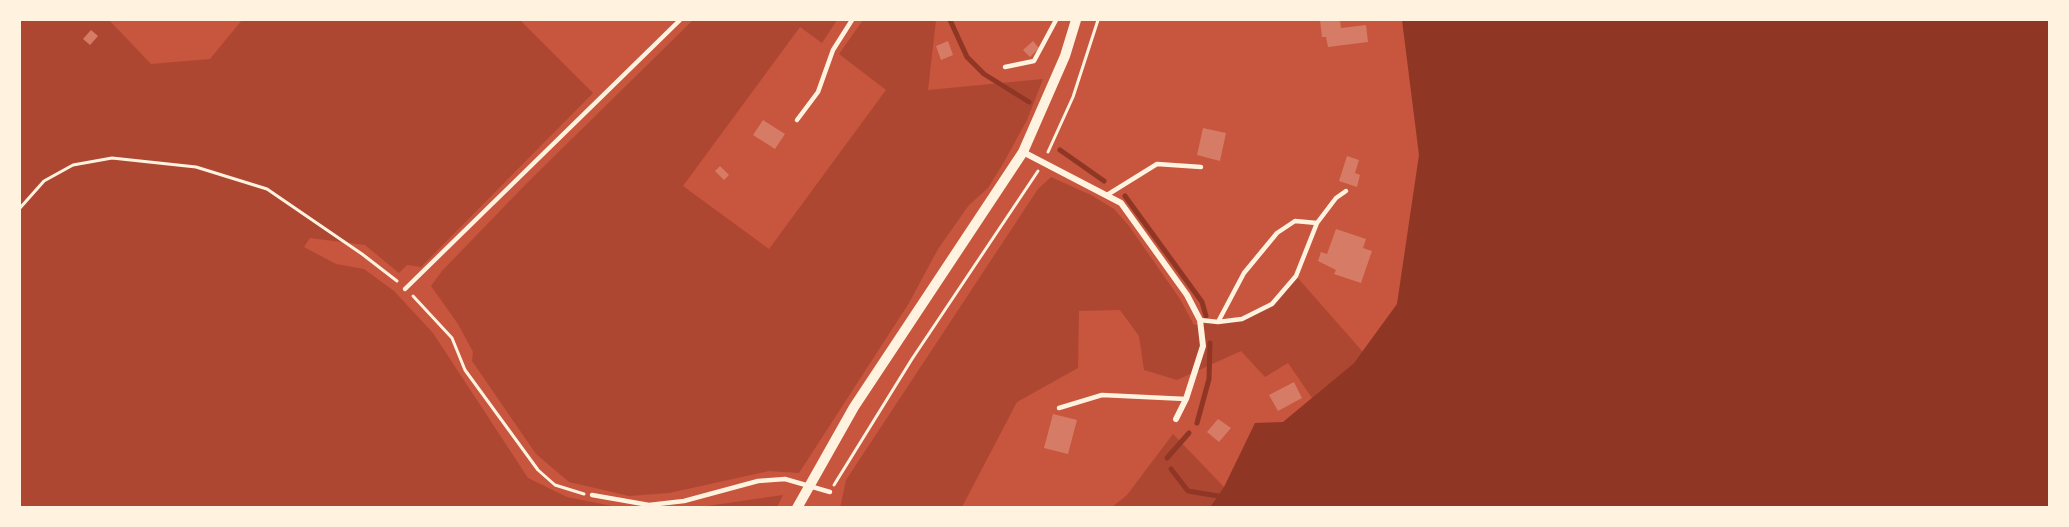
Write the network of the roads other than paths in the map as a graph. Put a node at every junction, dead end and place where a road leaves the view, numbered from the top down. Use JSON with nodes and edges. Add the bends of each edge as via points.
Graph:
{"nodes":[{"id":1,"x":680,"y":20,"type":"edge"},
{"id":2,"x":852,"y":20,"type":"edge"},
{"id":3,"x":1056,"y":20,"type":"edge"},
{"id":4,"x":1076,"y":20,"type":"edge"},
{"id":5,"x":1005,"y":67,"type":"dead end"},
{"id":6,"x":797,"y":120,"type":"dead end"},
{"id":7,"x":1023,"y":152,"type":"junction"},
{"id":8,"x":1201,"y":167,"type":"dead end"},
{"id":9,"x":1346,"y":192,"type":"dead end"},
{"id":10,"x":1107,"y":195,"type":"junction"},
{"id":11,"x":1317,"y":223,"type":"junction"},
{"id":12,"x":405,"y":289,"type":"road end"},
{"id":13,"x":1200,"y":320,"type":"junction"},
{"id":14,"x":1218,"y":322,"type":"junction"},
{"id":15,"x":1186,"y":399,"type":"junction"},
{"id":16,"x":1059,"y":408,"type":"dead end"},
{"id":17,"x":1176,"y":419,"type":"dead end"},
{"id":18,"x":808,"y":486,"type":"junction"},
{"id":19,"x":830,"y":492,"type":"road end"},
{"id":20,"x":592,"y":495,"type":"road end"},
{"id":21,"x":797,"y":507,"type":"edge"}],
"edges":[{"from":1,"to":12,"type":"lane"},
{"from":2,"to":6,"type":"lane","via":[[833,50],[818,92]]},
{"from":3,"to":5,"type":"lane","via":[[1034,61]]},
{"from":4,"to":7,"type":"street","via":[[1065,56]]},
{"from":7,"to":10,"type":"street"},
{"from":7,"to":18,"type":"street","via":[[854,407]]},
{"from":8,"to":10,"type":"lane","via":[[1157,164]]},
{"from":9,"to":11,"type":"lane","via":[[1336,198]]},
{"from":10,"to":13,"type":"street","via":[[1121,203],[1135,221]]},
{"from":11,"to":14,"type":"lane","via":[[1295,221],[1277,233],[1244,273]]},
{"from":11,"to":14,"type":"lane","via":[[1296,276],[1272,304],[1242,319]]},
{"from":13,"to":14,"type":"lane"},
{"from":13,"to":15,"type":"street","via":[[1203,346]]},
{"from":15,"to":16,"type":"lane","via":[[1102,395]]},
{"from":15,"to":17,"type":"street"},
{"from":18,"to":19,"type":"lane"},
{"from":18,"to":20,"type":"lane","via":[[785,479],[758,481],[649,505]]},
{"from":18,"to":21,"type":"street"}]}
